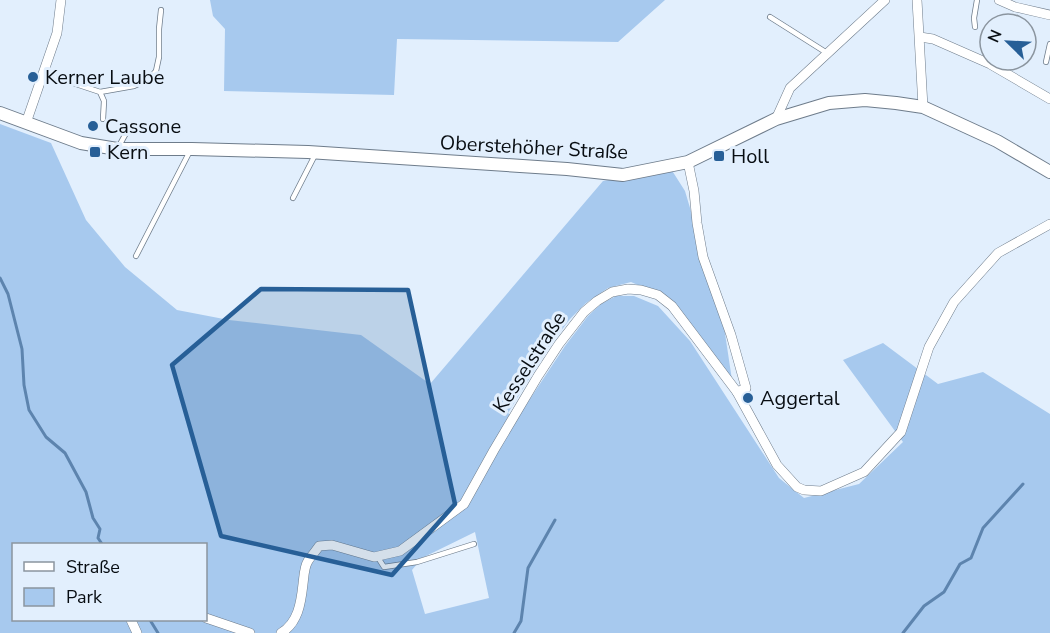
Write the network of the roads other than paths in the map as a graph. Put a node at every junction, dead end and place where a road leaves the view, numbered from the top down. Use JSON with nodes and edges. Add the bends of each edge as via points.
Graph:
{"nodes":[{"id":1,"x":61,"y":0,"type":"edge"},
{"id":2,"x":885,"y":0,"type":"edge"},
{"id":3,"x":917,"y":0,"type":"edge"},
{"id":4,"x":977,"y":0,"type":"edge"},
{"id":5,"x":999,"y":0,"type":"edge"},
{"id":6,"x":161,"y":10,"type":"dead end"},
{"id":7,"x":1050,"y":15,"type":"edge"},
{"id":8,"x":770,"y":17,"type":"dead end"},
{"id":9,"x":975,"y":27,"type":"dead end"},
{"id":10,"x":920,"y":37,"type":"junction"},
{"id":11,"x":1050,"y":44,"type":"edge"},
{"id":12,"x":828,"y":53,"type":"junction"},
{"id":13,"x":1046,"y":62,"type":"dead end"},
{"id":14,"x":44,"y":72,"type":"junction"},
{"id":15,"x":100,"y":92,"type":"junction"},
{"id":16,"x":1050,"y":99,"type":"edge"},
{"id":17,"x":923,"y":107,"type":"junction"},
{"id":18,"x":0,"y":113,"type":"edge"},
{"id":19,"x":103,"y":119,"type":"dead end"},
{"id":20,"x":776,"y":119,"type":"junction"},
{"id":21,"x":26,"y":123,"type":"junction"},
{"id":22,"x":130,"y":126,"type":"dead end"},
{"id":23,"x":117,"y":149,"type":"junction"},
{"id":24,"x":192,"y":149,"type":"junction"},
{"id":25,"x":316,"y":152,"type":"junction"},
{"id":26,"x":688,"y":162,"type":"junction"},
{"id":27,"x":1050,"y":172,"type":"edge"},
{"id":28,"x":293,"y":198,"type":"dead end"},
{"id":29,"x":1050,"y":224,"type":"edge"},
{"id":30,"x":136,"y":256,"type":"dead end"},
{"id":31,"x":737,"y":392,"type":"junction"},
{"id":32,"x":474,"y":544,"type":"dead end"},
{"id":33,"x":377,"y":556,"type":"junction"},
{"id":34,"x":207,"y":618,"type":"edge"},
{"id":35,"x":250,"y":633,"type":"edge"},
{"id":36,"x":281,"y":633,"type":"edge"}],
"edges":[{"from":1,"to":14,"type":"street","via":[[57,33]]},
{"from":2,"to":12,"type":"street"},
{"from":3,"to":10,"type":"street"},
{"from":4,"to":9,"type":"lane"},
{"from":5,"to":7,"type":"street"},
{"from":6,"to":15,"type":"lane","via":[[156,71],[134,86]]},
{"from":8,"to":12,"type":"lane"},
{"from":10,"to":16,"type":"street","via":[[990,64]]},
{"from":10,"to":17,"type":"street"},
{"from":11,"to":13,"type":"lane"},
{"from":12,"to":20,"type":"street","via":[[790,88]]},
{"from":14,"to":15,"type":"lane"},
{"from":14,"to":21,"type":"street"},
{"from":15,"to":19,"type":"lane"},
{"from":17,"to":20,"type":"street","name":"Oberstehöher Straße","via":[[865,100],[829,103]]},
{"from":17,"to":27,"type":"street","name":"Oberstehöher Straße","via":[[997,141]]},
{"from":18,"to":21,"type":"street","name":"Oberstehöher Straße"},
{"from":20,"to":26,"type":"street","name":"Oberstehöher Straße"},
{"from":21,"to":23,"type":"street","name":"Oberstehöher Straße","via":[[81,143]]},
{"from":22,"to":23,"type":"lane"},
{"from":23,"to":24,"type":"street","name":"Oberstehöher Straße"},
{"from":24,"to":25,"type":"street","name":"Oberstehöher Straße"},
{"from":24,"to":30,"type":"lane"},
{"from":25,"to":26,"type":"street","name":"Oberstehöher Straße","via":[[622,175]]},
{"from":25,"to":28,"type":"lane"},
{"from":26,"to":31,"type":"street","via":[[703,257],[746,388]]},
{"from":29,"to":31,"type":"street","name":"Kesselstraße","via":[[998,253],[954,302],[929,347],[901,432],[864,472],[821,491],[797,487],[777,465]]},
{"from":31,"to":33,"type":"street","name":"Kesselstraße","via":[[672,306],[658,295],[641,290],[612,292],[584,312],[559,344],[464,504],[400,551]]},
{"from":32,"to":33,"type":"lane","via":[[417,562],[384,567]]},
{"from":33,"to":36,"type":"street","name":"Kesselstraße","via":[[332,545],[319,546],[308,561],[295,620]]},
{"from":34,"to":35,"type":"street"}]}
